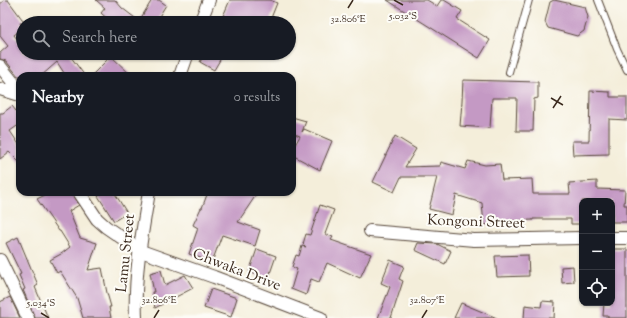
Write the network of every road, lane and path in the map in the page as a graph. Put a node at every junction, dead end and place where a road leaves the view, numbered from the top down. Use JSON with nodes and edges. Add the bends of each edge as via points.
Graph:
{"nodes":[{"id":1,"x":209,"y":0,"type":"edge"},
{"id":2,"x":529,"y":0,"type":"edge"},
{"id":3,"x":598,"y":0,"type":"edge"},
{"id":4,"x":203,"y":16,"type":"edge"},
{"id":5,"x":186,"y":60,"type":"edge"},
{"id":6,"x":0,"y":66,"type":"edge"},
{"id":7,"x":627,"y":70,"type":"edge"},
{"id":8,"x":181,"y":72,"type":"edge"},
{"id":9,"x":509,"y":72,"type":"dead end"},
{"id":10,"x":16,"y":86,"type":"edge"},
{"id":11,"x":0,"y":89,"type":"edge"},
{"id":12,"x":16,"y":94,"type":"edge"},
{"id":13,"x":83,"y":196,"type":"edge"},
{"id":14,"x":148,"y":196,"type":"edge"},
{"id":15,"x":370,"y":231,"type":"dead end"},
{"id":16,"x":579,"y":238,"type":"edge"},
{"id":17,"x":615,"y":238,"type":"edge"},
{"id":18,"x":627,"y":238,"type":"edge"},
{"id":19,"x":141,"y":251,"type":"junction"},
{"id":20,"x":0,"y":260,"type":"edge"},
{"id":21,"x":28,"y":318,"type":"edge"},
{"id":22,"x":136,"y":318,"type":"edge"},
{"id":23,"x":321,"y":318,"type":"edge"}],
"edges":[{"from":1,"to":4,"type":"street"},
{"from":2,"to":9,"type":"lane"},
{"from":3,"to":7,"type":"lane"},
{"from":5,"to":8,"type":"street"},
{"from":6,"to":10,"type":"street"},
{"from":11,"to":12,"type":"street"},
{"from":13,"to":19,"type":"street","name":"Chwaka Drive","via":[[98,219]]},
{"from":14,"to":19,"type":"street","name":"Lamu Street"},
{"from":15,"to":16,"type":"street","name":"Kongoni Street","via":[[474,240]]},
{"from":17,"to":18,"type":"street"},
{"from":19,"to":22,"type":"street","name":"Lamu Street"},
{"from":19,"to":23,"type":"street","name":"Chwaka Drive","via":[[222,279]]},
{"from":20,"to":21,"type":"street"}]}
